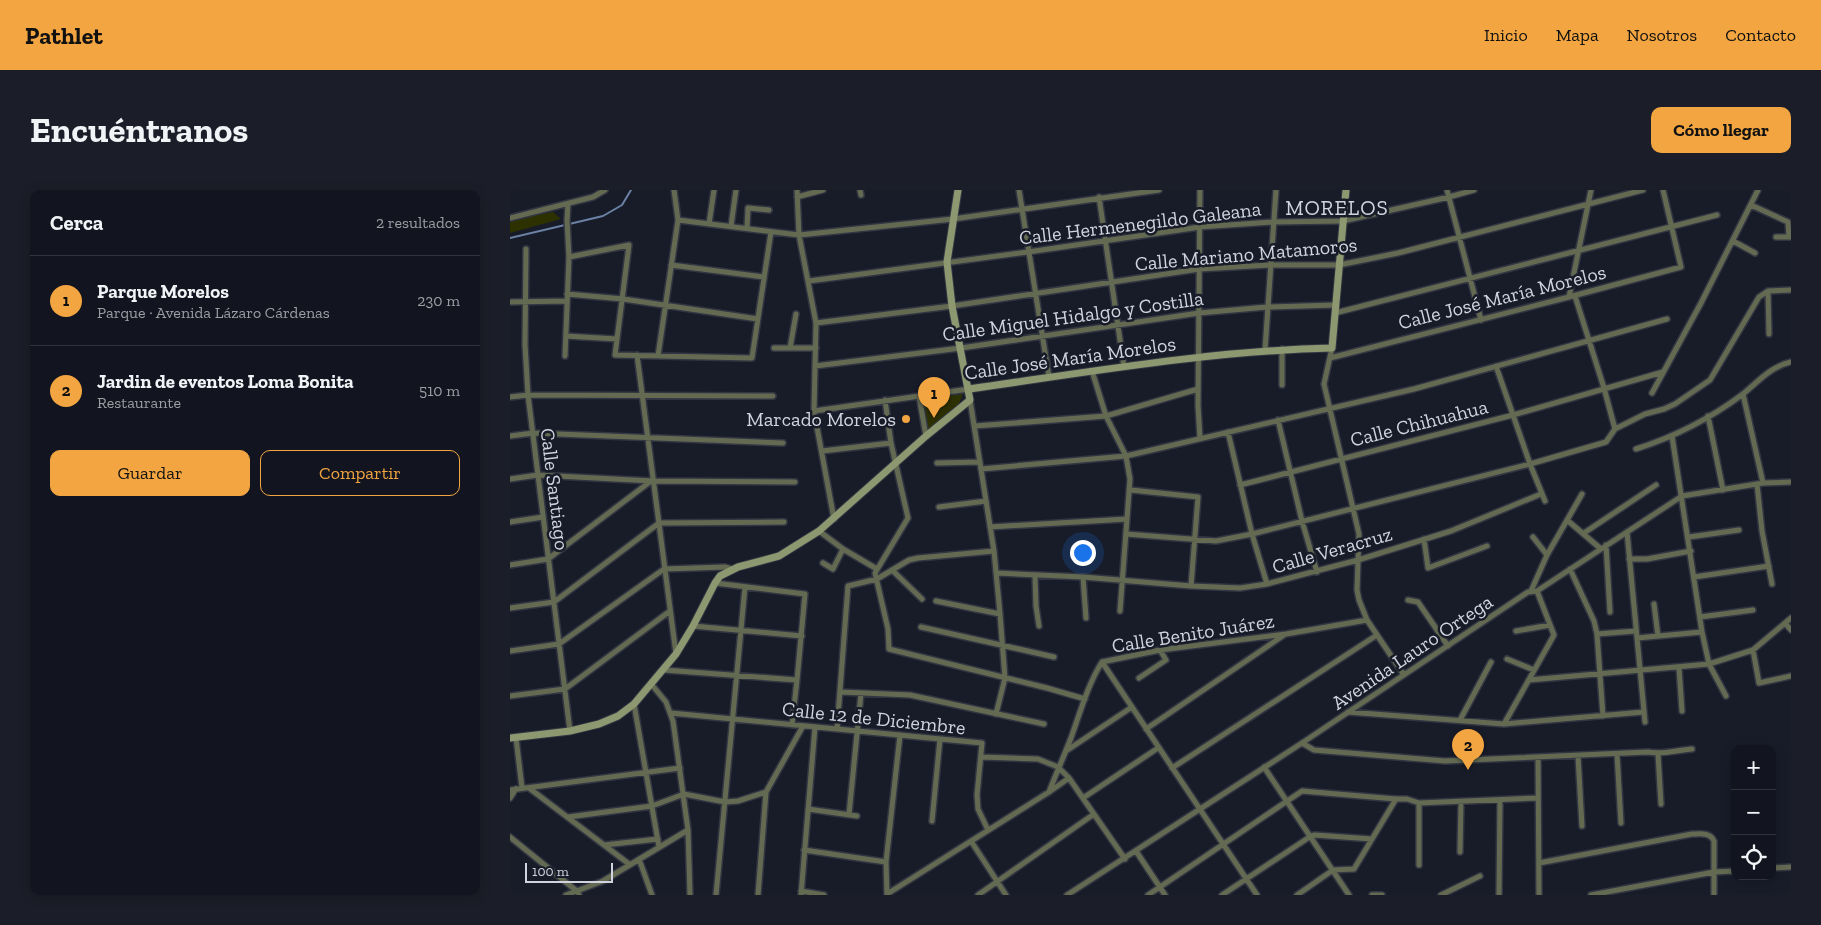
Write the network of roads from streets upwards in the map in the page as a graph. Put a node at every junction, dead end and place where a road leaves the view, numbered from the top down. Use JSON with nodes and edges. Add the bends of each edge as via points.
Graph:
{"nodes":[{"id":1,"x":605,"y":190,"type":"edge"},
{"id":2,"x":674,"y":190,"type":"edge"},
{"id":3,"x":714,"y":190,"type":"edge"},
{"id":4,"x":736,"y":190,"type":"edge"},
{"id":5,"x":796,"y":190,"type":"edge"},
{"id":6,"x":823,"y":190,"type":"edge"},
{"id":7,"x":958,"y":190,"type":"edge"},
{"id":8,"x":1019,"y":190,"type":"edge"},
{"id":9,"x":1159,"y":190,"type":"edge"},
{"id":10,"x":1200,"y":190,"type":"edge"},
{"id":11,"x":1276,"y":190,"type":"edge"},
{"id":12,"x":1346,"y":190,"type":"edge"},
{"id":13,"x":1447,"y":190,"type":"edge"},
{"id":14,"x":1474,"y":190,"type":"edge"},
{"id":15,"x":1591,"y":190,"type":"edge"},
{"id":16,"x":1643,"y":190,"type":"edge"},
{"id":17,"x":1663,"y":190,"type":"edge"},
{"id":18,"x":1758,"y":190,"type":"edge"},
{"id":19,"x":797,"y":197,"type":"junction"},
{"id":20,"x":1099,"y":197,"type":"junction"},
{"id":21,"x":1449,"y":197,"type":"junction"},
{"id":22,"x":568,"y":204,"type":"junction"},
{"id":23,"x":1588,"y":205,"type":"junction"},
{"id":24,"x":1751,"y":205,"type":"junction"},
{"id":25,"x":1022,"y":209,"type":"junction"},
{"id":26,"x":769,"y":210,"type":"dead end"},
{"id":27,"x":1717,"y":215,"type":"dead end"},
{"id":28,"x":510,"y":218,"type":"edge"},
{"id":29,"x":953,"y":219,"type":"junction"},
{"id":30,"x":678,"y":220,"type":"junction"},
{"id":31,"x":1343,"y":221,"type":"junction"},
{"id":32,"x":1273,"y":222,"type":"junction"},
{"id":33,"x":709,"y":224,"type":"junction"},
{"id":34,"x":731,"y":226,"type":"junction"},
{"id":35,"x":1672,"y":226,"type":"junction"},
{"id":36,"x":1200,"y":227,"type":"junction"},
{"id":37,"x":747,"y":228,"type":"junction"},
{"id":38,"x":771,"y":232,"type":"junction"},
{"id":39,"x":799,"y":235,"type":"junction"},
{"id":40,"x":1776,"y":237,"type":"dead end"},
{"id":41,"x":1790,"y":237,"type":"edge"},
{"id":42,"x":1459,"y":238,"type":"junction"},
{"id":43,"x":1105,"y":240,"type":"junction"},
{"id":44,"x":1734,"y":241,"type":"junction"},
{"id":45,"x":526,"y":249,"type":"dead end"},
{"id":46,"x":1028,"y":252,"type":"junction"},
{"id":47,"x":1578,"y":252,"type":"junction"},
{"id":48,"x":1754,"y":253,"type":"dead end"},
{"id":49,"x":569,"y":257,"type":"junction"},
{"id":50,"x":947,"y":262,"type":"junction"},
{"id":51,"x":670,"y":265,"type":"junction"},
{"id":52,"x":1270,"y":265,"type":"junction"},
{"id":53,"x":1339,"y":265,"type":"junction"},
{"id":54,"x":1199,"y":270,"type":"junction"},
{"id":55,"x":764,"y":277,"type":"junction"},
{"id":56,"x":1470,"y":279,"type":"junction"},
{"id":57,"x":809,"y":281,"type":"junction"},
{"id":58,"x":1112,"y":282,"type":"junction"},
{"id":59,"x":1791,"y":290,"type":"edge"},
{"id":60,"x":1768,"y":291,"type":"junction"},
{"id":61,"x":568,"y":294,"type":"junction"},
{"id":62,"x":1034,"y":294,"type":"junction"},
{"id":63,"x":1572,"y":297,"type":"junction"},
{"id":64,"x":623,"y":299,"type":"junction"},
{"id":65,"x":510,"y":302,"type":"edge"},
{"id":66,"x":525,"y":302,"type":"junction"},
{"id":67,"x":567,"y":302,"type":"junction"},
{"id":68,"x":1335,"y":305,"type":"junction"},
{"id":69,"x":665,"y":306,"type":"junction"},
{"id":70,"x":952,"y":306,"type":"junction"},
{"id":71,"x":1267,"y":307,"type":"junction"},
{"id":72,"x":1199,"y":313,"type":"junction"},
{"id":73,"x":1335,"y":313,"type":"junction"},
{"id":74,"x":796,"y":314,"type":"dead end"},
{"id":75,"x":758,"y":319,"type":"junction"},
{"id":76,"x":1666,"y":319,"type":"dead end"},
{"id":77,"x":1481,"y":320,"type":"junction"},
{"id":78,"x":816,"y":324,"type":"junction"},
{"id":79,"x":1118,"y":324,"type":"junction"},
{"id":80,"x":1769,"y":334,"type":"dead end"},
{"id":81,"x":566,"y":336,"type":"junction"},
{"id":82,"x":1042,"y":336,"type":"junction"},
{"id":83,"x":617,"y":338,"type":"junction"},
{"id":84,"x":1590,"y":340,"type":"junction"},
{"id":85,"x":774,"y":348,"type":"dead end"},
{"id":86,"x":790,"y":348,"type":"junction"},
{"id":87,"x":816,"y":348,"type":"junction"},
{"id":88,"x":961,"y":348,"type":"junction"},
{"id":89,"x":1332,"y":348,"type":"junction"},
{"id":90,"x":1282,"y":349,"type":"junction"},
{"id":91,"x":1265,"y":350,"type":"junction"},
{"id":92,"x":638,"y":355,"type":"junction"},
{"id":93,"x":566,"y":356,"type":"dead end"},
{"id":94,"x":658,"y":356,"type":"junction"},
{"id":95,"x":1199,"y":356,"type":"junction"},
{"id":96,"x":1330,"y":358,"type":"junction"},
{"id":97,"x":1791,"y":362,"type":"edge"},
{"id":98,"x":815,"y":366,"type":"junction"},
{"id":99,"x":1496,"y":366,"type":"junction"},
{"id":100,"x":1124,"y":367,"type":"junction"},
{"id":101,"x":1092,"y":371,"type":"junction"},
{"id":102,"x":1662,"y":372,"type":"junction"},
{"id":103,"x":1049,"y":377,"type":"junction"},
{"id":104,"x":1282,"y":385,"type":"dead end"},
{"id":105,"x":968,"y":388,"type":"junction"},
{"id":106,"x":1604,"y":388,"type":"junction"},
{"id":107,"x":1198,"y":389,"type":"junction"},
{"id":108,"x":1652,"y":393,"type":"dead end"},
{"id":109,"x":1743,"y":394,"type":"junction"},
{"id":110,"x":642,"y":395,"type":"junction"},
{"id":111,"x":528,"y":396,"type":"junction"},
{"id":112,"x":773,"y":396,"type":"dead end"},
{"id":113,"x":919,"y":396,"type":"junction"},
{"id":114,"x":510,"y":397,"type":"edge"},
{"id":115,"x":885,"y":400,"type":"junction"},
{"id":116,"x":970,"y":400,"type":"junction"},
{"id":117,"x":1330,"y":408,"type":"junction"},
{"id":118,"x":814,"y":410,"type":"junction"},
{"id":119,"x":1513,"y":415,"type":"junction"},
{"id":120,"x":1106,"y":416,"type":"junction"},
{"id":121,"x":1708,"y":416,"type":"junction"},
{"id":122,"x":1278,"y":420,"type":"junction"},
{"id":123,"x":975,"y":426,"type":"junction"},
{"id":124,"x":1616,"y":429,"type":"junction"},
{"id":125,"x":1228,"y":432,"type":"junction"},
{"id":126,"x":533,"y":433,"type":"junction"},
{"id":127,"x":510,"y":436,"type":"edge"},
{"id":128,"x":926,"y":436,"type":"junction"},
{"id":129,"x":1672,"y":436,"type":"junction"},
{"id":130,"x":648,"y":438,"type":"junction"},
{"id":131,"x":1200,"y":439,"type":"junction"},
{"id":132,"x":784,"y":443,"type":"dead end"},
{"id":133,"x":891,"y":443,"type":"junction"},
{"id":134,"x":1636,"y":448,"type":"dead end"},
{"id":135,"x":822,"y":451,"type":"junction"},
{"id":136,"x":1126,"y":456,"type":"junction"},
{"id":137,"x":1341,"y":459,"type":"junction"},
{"id":138,"x":980,"y":462,"type":"junction"},
{"id":139,"x":895,"y":463,"type":"junction"},
{"id":140,"x":936,"y":463,"type":"dead end"},
{"id":141,"x":1530,"y":464,"type":"junction"},
{"id":142,"x":981,"y":469,"type":"junction"},
{"id":143,"x":1290,"y":471,"type":"junction"},
{"id":144,"x":538,"y":475,"type":"junction"},
{"id":145,"x":510,"y":479,"type":"edge"},
{"id":146,"x":652,"y":481,"type":"junction"},
{"id":147,"x":795,"y":482,"type":"dead end"},
{"id":148,"x":1791,"y":482,"type":"edge"},
{"id":149,"x":1760,"y":484,"type":"junction"},
{"id":150,"x":1240,"y":485,"type":"junction"},
{"id":151,"x":1656,"y":485,"type":"dead end"},
{"id":152,"x":1130,"y":490,"type":"junction"},
{"id":153,"x":1723,"y":490,"type":"junction"},
{"id":154,"x":1541,"y":494,"type":"junction"},
{"id":155,"x":1582,"y":494,"type":"dead end"},
{"id":156,"x":1682,"y":496,"type":"junction"},
{"id":157,"x":986,"y":501,"type":"junction"},
{"id":158,"x":1545,"y":501,"type":"dead end"},
{"id":159,"x":938,"y":507,"type":"dead end"},
{"id":160,"x":1353,"y":508,"type":"junction"},
{"id":161,"x":543,"y":517,"type":"junction"},
{"id":162,"x":834,"y":519,"type":"junction"},
{"id":163,"x":1127,"y":519,"type":"junction"},
{"id":164,"x":1567,"y":520,"type":"junction"},
{"id":165,"x":1302,"y":521,"type":"junction"},
{"id":166,"x":510,"y":522,"type":"edge"},
{"id":167,"x":784,"y":522,"type":"dead end"},
{"id":168,"x":658,"y":523,"type":"junction"},
{"id":169,"x":990,"y":527,"type":"junction"},
{"id":170,"x":1739,"y":530,"type":"dead end"},
{"id":171,"x":819,"y":531,"type":"junction"},
{"id":172,"x":1627,"y":532,"type":"junction"},
{"id":173,"x":1126,"y":534,"type":"junction"},
{"id":174,"x":1252,"y":534,"type":"junction"},
{"id":175,"x":1584,"y":534,"type":"junction"},
{"id":176,"x":1533,"y":537,"type":"dead end"},
{"id":177,"x":1689,"y":537,"type":"junction"},
{"id":178,"x":1424,"y":539,"type":"junction"},
{"id":179,"x":1194,"y":541,"type":"junction"},
{"id":180,"x":1487,"y":546,"type":"dead end"},
{"id":181,"x":1604,"y":547,"type":"junction"},
{"id":182,"x":843,"y":549,"type":"junction"},
{"id":183,"x":994,"y":551,"type":"junction"},
{"id":184,"x":1691,"y":551,"type":"junction"},
{"id":185,"x":1547,"y":555,"type":"junction"},
{"id":186,"x":1629,"y":558,"type":"junction"},
{"id":187,"x":548,"y":559,"type":"junction"},
{"id":188,"x":1358,"y":560,"type":"junction"},
{"id":189,"x":823,"y":563,"type":"dead end"},
{"id":190,"x":510,"y":564,"type":"edge"},
{"id":191,"x":1769,"y":566,"type":"junction"},
{"id":192,"x":664,"y":569,"type":"junction"},
{"id":193,"x":732,"y":569,"type":"junction"},
{"id":194,"x":877,"y":569,"type":"junction"},
{"id":195,"x":1570,"y":569,"type":"junction"},
{"id":196,"x":894,"y":570,"type":"junction"},
{"id":197,"x":1317,"y":572,"type":"junction"},
{"id":198,"x":997,"y":573,"type":"junction"},
{"id":199,"x":1035,"y":576,"type":"junction"},
{"id":200,"x":1083,"y":577,"type":"junction"},
{"id":201,"x":1694,"y":577,"type":"junction"},
{"id":202,"x":877,"y":579,"type":"junction"},
{"id":203,"x":1123,"y":580,"type":"junction"},
{"id":204,"x":715,"y":583,"type":"junction"},
{"id":205,"x":1267,"y":584,"type":"junction"},
{"id":206,"x":1772,"y":584,"type":"dead end"},
{"id":207,"x":1191,"y":586,"type":"junction"},
{"id":208,"x":745,"y":587,"type":"junction"},
{"id":209,"x":1534,"y":591,"type":"junction"},
{"id":210,"x":922,"y":599,"type":"dead end"},
{"id":211,"x":1408,"y":600,"type":"dead end"},
{"id":212,"x":936,"y":601,"type":"dead end"},
{"id":213,"x":554,"y":602,"type":"junction"},
{"id":214,"x":1654,"y":604,"type":"dead end"},
{"id":215,"x":510,"y":608,"type":"edge"},
{"id":216,"x":1753,"y":610,"type":"dead end"},
{"id":217,"x":670,"y":611,"type":"junction"},
{"id":218,"x":1120,"y":611,"type":"dead end"},
{"id":219,"x":1610,"y":612,"type":"dead end"},
{"id":220,"x":1000,"y":614,"type":"junction"},
{"id":221,"x":1700,"y":617,"type":"junction"},
{"id":222,"x":1086,"y":618,"type":"dead end"},
{"id":223,"x":1791,"y":618,"type":"edge"},
{"id":224,"x":1368,"y":620,"type":"junction"},
{"id":225,"x":1785,"y":623,"type":"junction"},
{"id":226,"x":1550,"y":625,"type":"junction"},
{"id":227,"x":693,"y":626,"type":"junction"},
{"id":228,"x":1039,"y":626,"type":"dead end"},
{"id":229,"x":921,"y":628,"type":"dead end"},
{"id":230,"x":741,"y":630,"type":"junction"},
{"id":231,"x":1791,"y":630,"type":"edge"},
{"id":232,"x":1516,"y":631,"type":"dead end"},
{"id":233,"x":1702,"y":632,"type":"junction"},
{"id":234,"x":1286,"y":634,"type":"junction"},
{"id":235,"x":1597,"y":634,"type":"junction"},
{"id":236,"x":1377,"y":635,"type":"junction"},
{"id":237,"x":1636,"y":635,"type":"junction"},
{"id":238,"x":802,"y":636,"type":"junction"},
{"id":239,"x":1658,"y":636,"type":"junction"},
{"id":240,"x":559,"y":644,"type":"junction"},
{"id":241,"x":1003,"y":646,"type":"junction"},
{"id":242,"x":1448,"y":646,"type":"junction"},
{"id":243,"x":1160,"y":650,"type":"junction"},
{"id":244,"x":1753,"y":650,"type":"junction"},
{"id":245,"x":510,"y":651,"type":"edge"},
{"id":246,"x":676,"y":654,"type":"junction"},
{"id":247,"x":1054,"y":657,"type":"dead end"},
{"id":248,"x":1507,"y":659,"type":"dead end"},
{"id":249,"x":1102,"y":662,"type":"junction"},
{"id":250,"x":1491,"y":662,"type":"dead end"},
{"id":251,"x":1709,"y":664,"type":"junction"},
{"id":252,"x":1679,"y":668,"type":"junction"},
{"id":253,"x":664,"y":670,"type":"junction"},
{"id":254,"x":1534,"y":670,"type":"junction"},
{"id":255,"x":1640,"y":671,"type":"junction"},
{"id":256,"x":1600,"y":674,"type":"junction"},
{"id":257,"x":737,"y":675,"type":"junction"},
{"id":258,"x":1404,"y":675,"type":"junction"},
{"id":259,"x":1791,"y":676,"type":"edge"},
{"id":260,"x":1005,"y":678,"type":"junction"},
{"id":261,"x":1140,"y":678,"type":"dead end"},
{"id":262,"x":797,"y":680,"type":"junction"},
{"id":263,"x":1529,"y":680,"type":"junction"},
{"id":264,"x":652,"y":685,"type":"junction"},
{"id":265,"x":565,"y":689,"type":"junction"},
{"id":266,"x":840,"y":692,"type":"junction"},
{"id":267,"x":861,"y":694,"type":"junction"},
{"id":268,"x":510,"y":696,"type":"edge"},
{"id":269,"x":1726,"y":696,"type":"dead end"},
{"id":270,"x":1085,"y":699,"type":"junction"},
{"id":271,"x":634,"y":704,"type":"junction"},
{"id":272,"x":1132,"y":707,"type":"junction"},
{"id":273,"x":1682,"y":711,"type":"dead end"},
{"id":274,"x":1348,"y":712,"type":"junction"},
{"id":275,"x":1644,"y":712,"type":"junction"},
{"id":276,"x":671,"y":713,"type":"junction"},
{"id":277,"x":996,"y":714,"type":"junction"},
{"id":278,"x":1603,"y":716,"type":"junction"},
{"id":279,"x":733,"y":718,"type":"junction"},
{"id":280,"x":1460,"y":720,"type":"junction"},
{"id":281,"x":1645,"y":722,"type":"dead end"},
{"id":282,"x":1044,"y":724,"type":"dead end"},
{"id":283,"x":1504,"y":724,"type":"junction"},
{"id":284,"x":792,"y":725,"type":"junction"},
{"id":285,"x":804,"y":726,"type":"junction"},
{"id":286,"x":815,"y":727,"type":"junction"},
{"id":287,"x":837,"y":729,"type":"junction"},
{"id":288,"x":1146,"y":729,"type":"junction"},
{"id":289,"x":570,"y":731,"type":"junction"},
{"id":290,"x":858,"y":731,"type":"junction"},
{"id":291,"x":900,"y":735,"type":"junction"},
{"id":292,"x":513,"y":738,"type":"edge"},
{"id":293,"x":940,"y":739,"type":"junction"},
{"id":294,"x":1302,"y":743,"type":"junction"},
{"id":295,"x":1158,"y":748,"type":"junction"},
{"id":296,"x":1692,"y":750,"type":"dead end"},
{"id":297,"x":1066,"y":751,"type":"junction"},
{"id":298,"x":1617,"y":754,"type":"junction"},
{"id":299,"x":1658,"y":754,"type":"junction"},
{"id":300,"x":1578,"y":756,"type":"junction"},
{"id":301,"x":981,"y":757,"type":"junction"},
{"id":302,"x":1538,"y":757,"type":"junction"},
{"id":303,"x":1058,"y":767,"type":"junction"},
{"id":304,"x":1264,"y":767,"type":"junction"},
{"id":305,"x":680,"y":768,"type":"junction"},
{"id":306,"x":1172,"y":768,"type":"junction"},
{"id":307,"x":646,"y":772,"type":"junction"},
{"id":308,"x":1069,"y":778,"type":"junction"},
{"id":309,"x":522,"y":788,"type":"junction"},
{"id":310,"x":529,"y":788,"type":"junction"},
{"id":311,"x":513,"y":790,"type":"edge"},
{"id":312,"x":766,"y":792,"type":"junction"},
{"id":313,"x":1049,"y":792,"type":"junction"},
{"id":314,"x":684,"y":794,"type":"junction"},
{"id":315,"x":510,"y":798,"type":"edge"},
{"id":316,"x":1083,"y":798,"type":"junction"},
{"id":317,"x":1538,"y":798,"type":"junction"},
{"id":318,"x":1396,"y":799,"type":"junction"},
{"id":319,"x":1500,"y":800,"type":"junction"},
{"id":320,"x":1288,"y":801,"type":"junction"},
{"id":321,"x":725,"y":802,"type":"junction"},
{"id":322,"x":1461,"y":802,"type":"junction"},
{"id":323,"x":1419,"y":803,"type":"junction"},
{"id":324,"x":1661,"y":804,"type":"dead end"},
{"id":325,"x":652,"y":806,"type":"junction"},
{"id":326,"x":1199,"y":808,"type":"junction"},
{"id":327,"x":808,"y":809,"type":"junction"},
{"id":328,"x":849,"y":814,"type":"junction"},
{"id":329,"x":1094,"y":814,"type":"junction"},
{"id":330,"x":857,"y":816,"type":"dead end"},
{"id":331,"x":568,"y":817,"type":"junction"},
{"id":332,"x":932,"y":821,"type":"dead end"},
{"id":333,"x":1621,"y":823,"type":"dead end"},
{"id":334,"x":1582,"y":826,"type":"dead end"},
{"id":335,"x":688,"y":830,"type":"junction"},
{"id":336,"x":988,"y":830,"type":"junction"},
{"id":337,"x":1311,"y":836,"type":"junction"},
{"id":338,"x":510,"y":837,"type":"edge"},
{"id":339,"x":658,"y":839,"type":"junction"},
{"id":340,"x":1372,"y":839,"type":"junction"},
{"id":341,"x":971,"y":841,"type":"junction"},
{"id":342,"x":1223,"y":844,"type":"junction"},
{"id":343,"x":604,"y":845,"type":"junction"},
{"id":344,"x":659,"y":847,"type":"junction"},
{"id":345,"x":804,"y":850,"type":"junction"},
{"id":346,"x":1136,"y":851,"type":"junction"},
{"id":347,"x":1460,"y":852,"type":"dead end"},
{"id":348,"x":1125,"y":858,"type":"junction"},
{"id":349,"x":639,"y":859,"type":"junction"},
{"id":350,"x":886,"y":862,"type":"junction"},
{"id":351,"x":1540,"y":863,"type":"junction"},
{"id":352,"x":629,"y":864,"type":"junction"},
{"id":353,"x":1419,"y":865,"type":"dead end"},
{"id":354,"x":1791,"y":867,"type":"edge"},
{"id":355,"x":1776,"y":868,"type":"edge"},
{"id":356,"x":1333,"y":870,"type":"junction"},
{"id":357,"x":1731,"y":870,"type":"edge"},
{"id":358,"x":1714,"y":872,"type":"junction"},
{"id":359,"x":1480,"y":876,"type":"dead end"},
{"id":360,"x":1246,"y":879,"type":"junction"},
{"id":361,"x":998,"y":882,"type":"junction"},
{"id":362,"x":1160,"y":887,"type":"junction"},
{"id":363,"x":578,"y":893,"type":"edge"},
{"id":364,"x":801,"y":893,"type":"edge"},
{"id":365,"x":566,"y":895,"type":"edge"},
{"id":366,"x":652,"y":895,"type":"edge"},
{"id":367,"x":690,"y":895,"type":"edge"},
{"id":368,"x":716,"y":895,"type":"edge"},
{"id":369,"x":758,"y":895,"type":"edge"},
{"id":370,"x":824,"y":895,"type":"edge"},
{"id":371,"x":887,"y":895,"type":"edge"},
{"id":372,"x":978,"y":895,"type":"edge"},
{"id":373,"x":1006,"y":895,"type":"edge"},
{"id":374,"x":1067,"y":895,"type":"edge"},
{"id":375,"x":1148,"y":895,"type":"edge"},
{"id":376,"x":1165,"y":895,"type":"edge"},
{"id":377,"x":1222,"y":895,"type":"edge"},
{"id":378,"x":1257,"y":895,"type":"edge"},
{"id":379,"x":1297,"y":895,"type":"edge"},
{"id":380,"x":1349,"y":895,"type":"edge"},
{"id":381,"x":1372,"y":895,"type":"edge"},
{"id":382,"x":1382,"y":895,"type":"edge"},
{"id":383,"x":1441,"y":895,"type":"edge"},
{"id":384,"x":1499,"y":895,"type":"edge"},
{"id":385,"x":1539,"y":895,"type":"edge"},
{"id":386,"x":1591,"y":895,"type":"edge"},
{"id":387,"x":1714,"y":895,"type":"edge"}],
"edges":[{"from":1,"to":22,"type":"street","via":[[594,197]]},
{"from":2,"to":30,"type":"street"},
{"from":3,"to":33,"type":"street"},
{"from":4,"to":34,"type":"street"},
{"from":5,"to":19,"type":"street"},
{"from":6,"to":19,"type":"street"},
{"from":7,"to":29,"type":"street"},
{"from":8,"to":25,"type":"street"},
{"from":9,"to":20,"type":"street"},
{"from":10,"to":36,"type":"street"},
{"from":11,"to":32,"type":"street"},
{"from":12,"to":31,"type":"street"},
{"from":13,"to":21,"type":"street"},
{"from":14,"to":21,"type":"street","name":"Calle Hermenegildo Galeana"},
{"from":15,"to":23,"type":"street"},
{"from":16,"to":23,"type":"street","name":"Calle Mariano Matamoros"},
{"from":17,"to":35,"type":"street"},
{"from":18,"to":24,"type":"street"},
{"from":19,"to":39,"type":"street"},
{"from":20,"to":25,"type":"street"},
{"from":20,"to":43,"type":"street"},
{"from":21,"to":31,"type":"street","name":"Calle Hermenegildo Galeana"},
{"from":21,"to":42,"type":"street"},
{"from":22,"to":28,"type":"street"},
{"from":22,"to":49,"type":"street"},
{"from":23,"to":42,"type":"street","name":"Calle Mariano Matamoros"},
{"from":23,"to":47,"type":"street"},
{"from":24,"to":41,"type":"street","via":[[1788,222]]},
{"from":24,"to":44,"type":"street"},
{"from":25,"to":29,"type":"street"},
{"from":25,"to":46,"type":"street"},
{"from":26,"to":37,"type":"street","via":[[748,208]]},
{"from":27,"to":35,"type":"street"},
{"from":29,"to":39,"type":"street"},
{"from":29,"to":50,"type":"street"},
{"from":30,"to":33,"type":"street"},
{"from":30,"to":51,"type":"street"},
{"from":31,"to":32,"type":"street","name":"Calle Hermenegildo Galeana"},
{"from":31,"to":53,"type":"street"},
{"from":32,"to":36,"type":"street","name":"Calle Hermenegildo Galeana"},
{"from":32,"to":52,"type":"street"},
{"from":33,"to":34,"type":"street"},
{"from":34,"to":37,"type":"street"},
{"from":35,"to":47,"type":"street"},
{"from":35,"to":63,"type":"street","name":"Calle José María Morelos","via":[[1681,267]]},
{"from":36,"to":43,"type":"street","name":"Calle Hermenegildo Galeana"},
{"from":36,"to":54,"type":"street"},
{"from":37,"to":38,"type":"street"},
{"from":38,"to":39,"type":"street"},
{"from":38,"to":55,"type":"street"},
{"from":39,"to":57,"type":"street"},
{"from":40,"to":41,"type":"street"},
{"from":42,"to":53,"type":"street","name":"Calle Mariano Matamoros"},
{"from":42,"to":56,"type":"street"},
{"from":43,"to":46,"type":"street","name":"Calle Hermenegildo Galeana"},
{"from":43,"to":58,"type":"street"},
{"from":44,"to":48,"type":"street"},
{"from":44,"to":102,"type":"street"},
{"from":45,"to":66,"type":"street","name":"Calle Santiago"},
{"from":46,"to":50,"type":"street","name":"Calle Hermenegildo Galeana"},
{"from":46,"to":62,"type":"street"},
{"from":47,"to":56,"type":"street"},
{"from":47,"to":63,"type":"street"},
{"from":49,"to":61,"type":"street"},
{"from":49,"to":64,"type":"street","via":[[629,245]]},
{"from":50,"to":57,"type":"street","name":"Calle Hermenegildo Galeana"},
{"from":50,"to":70,"type":"street"},
{"from":51,"to":55,"type":"street"},
{"from":51,"to":69,"type":"street"},
{"from":52,"to":53,"type":"street","name":"Calle Mariano Matamoros"},
{"from":52,"to":54,"type":"street","name":"Calle Mariano Matamoros"},
{"from":52,"to":71,"type":"street"},
{"from":53,"to":68,"type":"street"},
{"from":54,"to":58,"type":"street","name":"Calle Mariano Matamoros"},
{"from":54,"to":72,"type":"street"},
{"from":55,"to":75,"type":"street"},
{"from":56,"to":73,"type":"street"},
{"from":56,"to":77,"type":"street"},
{"from":57,"to":78,"type":"street"},
{"from":58,"to":62,"type":"street","name":"Calle Mariano Matamoros"},
{"from":58,"to":79,"type":"street"},
{"from":59,"to":60,"type":"street"},
{"from":60,"to":80,"type":"street"},
{"from":60,"to":124,"type":"street","via":[[1759,297],[1710,380],[1675,404]]},
{"from":61,"to":64,"type":"street"},
{"from":61,"to":67,"type":"street"},
{"from":62,"to":70,"type":"street","name":"Calle Mariano Matamoros"},
{"from":62,"to":82,"type":"street"},
{"from":63,"to":77,"type":"street","name":"Calle José María Morelos"},
{"from":63,"to":84,"type":"street"},
{"from":64,"to":69,"type":"street"},
{"from":64,"to":83,"type":"street"},
{"from":65,"to":66,"type":"street"},
{"from":66,"to":67,"type":"street"},
{"from":66,"to":111,"type":"street","name":"Calle Santiago"},
{"from":67,"to":81,"type":"street"},
{"from":68,"to":71,"type":"street","name":"Calle Miguel Hidalgo y Costilla"},
{"from":68,"to":73,"type":"street"},
{"from":69,"to":75,"type":"street"},
{"from":69,"to":94,"type":"street"},
{"from":70,"to":78,"type":"street","name":"Calle Mariano Matamoros"},
{"from":70,"to":88,"type":"street"},
{"from":71,"to":72,"type":"street","name":"Calle Miguel Hidalgo y Costilla"},
{"from":71,"to":91,"type":"street"},
{"from":72,"to":79,"type":"street","name":"Calle Miguel Hidalgo y Costilla"},
{"from":72,"to":95,"type":"street"},
{"from":73,"to":89,"type":"street"},
{"from":74,"to":86,"type":"street"},
{"from":75,"to":94,"type":"street","via":[[752,358]]},
{"from":76,"to":84,"type":"street"},
{"from":77,"to":96,"type":"street","name":"Calle José María Morelos"},
{"from":78,"to":87,"type":"street"},
{"from":79,"to":82,"type":"street","name":"Calle Miguel Hidalgo y Costilla"},
{"from":79,"to":100,"type":"street"},
{"from":81,"to":83,"type":"street"},
{"from":81,"to":93,"type":"street"},
{"from":82,"to":88,"type":"street","name":"Calle Miguel Hidalgo y Costilla"},
{"from":82,"to":103,"type":"street"},
{"from":83,"to":92,"type":"street","via":[[615,355]]},
{"from":84,"to":99,"type":"street"},
{"from":84,"to":106,"type":"street"},
{"from":85,"to":86,"type":"street"},
{"from":86,"to":87,"type":"street"},
{"from":87,"to":98,"type":"street"},
{"from":88,"to":98,"type":"street","name":"Calle Miguel Hidalgo y Costilla"},
{"from":88,"to":105,"type":"street"},
{"from":89,"to":90,"type":"street","name":"Calle José María Morelos"},
{"from":89,"to":96,"type":"street"},
{"from":90,"to":91,"type":"street","name":"Calle José María Morelos"},
{"from":90,"to":104,"type":"street"},
{"from":91,"to":95,"type":"street","name":"Calle José María Morelos"},
{"from":92,"to":94,"type":"street"},
{"from":92,"to":110,"type":"street"},
{"from":95,"to":100,"type":"street","name":"Calle José María Morelos"},
{"from":95,"to":107,"type":"street"},
{"from":96,"to":117,"type":"street","via":[[1324,384]]},
{"from":97,"to":109,"type":"street","via":[[1769,371]]},
{"from":98,"to":118,"type":"street"},
{"from":99,"to":117,"type":"street"},
{"from":99,"to":119,"type":"street"},
{"from":100,"to":101,"type":"street","name":"Calle José María Morelos"},
{"from":101,"to":103,"type":"street","name":"Calle José María Morelos"},
{"from":101,"to":120,"type":"street"},
{"from":102,"to":106,"type":"street","name":"Calle Chihuahua"},
{"from":102,"to":108,"type":"street"},
{"from":103,"to":105,"type":"street","name":"Calle José María Morelos"},
{"from":105,"to":113,"type":"street","name":"Calle José María Morelos"},
{"from":105,"to":116,"type":"street"},
{"from":106,"to":119,"type":"street","name":"Calle Chihuahua"},
{"from":106,"to":124,"type":"street"},
{"from":107,"to":120,"type":"street"},
{"from":107,"to":131,"type":"street"},
{"from":109,"to":121,"type":"street"},
{"from":109,"to":149,"type":"street"},
{"from":110,"to":111,"type":"street"},
{"from":110,"to":112,"type":"street"},
{"from":110,"to":130,"type":"street"},
{"from":111,"to":114,"type":"street"},
{"from":111,"to":126,"type":"street","name":"Calle Santiago"},
{"from":113,"to":115,"type":"street","name":"Calle José María Morelos"},
{"from":113,"to":128,"type":"street"},
{"from":115,"to":118,"type":"street","name":"Calle José María Morelos"},
{"from":115,"to":133,"type":"street"},
{"from":116,"to":123,"type":"street"},
{"from":116,"to":128,"type":"street"},
{"from":117,"to":122,"type":"street"},
{"from":117,"to":137,"type":"street"},
{"from":118,"to":135,"type":"street"},
{"from":119,"to":137,"type":"street","name":"Calle Chihuahua"},
{"from":119,"to":141,"type":"street"},
{"from":120,"to":123,"type":"street"},
{"from":120,"to":136,"type":"street"},
{"from":121,"to":129,"type":"street"},
{"from":121,"to":153,"type":"street"},
{"from":122,"to":125,"type":"street"},
{"from":122,"to":143,"type":"street"},
{"from":123,"to":138,"type":"street"},
{"from":124,"to":141,"type":"street","via":[[1606,442]]},
{"from":125,"to":131,"type":"street"},
{"from":125,"to":150,"type":"street"},
{"from":126,"to":127,"type":"street"},
{"from":126,"to":130,"type":"street"},
{"from":126,"to":144,"type":"street","name":"Calle Santiago"},
{"from":128,"to":139,"type":"street"},
{"from":129,"to":134,"type":"street"},
{"from":129,"to":156,"type":"street"},
{"from":130,"to":132,"type":"street"},
{"from":130,"to":146,"type":"street"},
{"from":131,"to":136,"type":"street"},
{"from":133,"to":135,"type":"street"},
{"from":133,"to":139,"type":"street"},
{"from":135,"to":162,"type":"street"},
{"from":136,"to":142,"type":"street"},
{"from":136,"to":152,"type":"street"},
{"from":137,"to":143,"type":"street","name":"Calle Chihuahua"},
{"from":137,"to":160,"type":"street"},
{"from":138,"to":140,"type":"street"},
{"from":138,"to":142,"type":"street"},
{"from":139,"to":162,"type":"street"},
{"from":139,"to":194,"type":"street","via":[[908,518]]},
{"from":141,"to":154,"type":"street"},
{"from":141,"to":160,"type":"street"},
{"from":142,"to":157,"type":"street"},
{"from":143,"to":150,"type":"street","name":"Calle Chihuahua"},
{"from":143,"to":165,"type":"street"},
{"from":144,"to":145,"type":"street"},
{"from":144,"to":146,"type":"street"},
{"from":144,"to":161,"type":"street","name":"Calle Santiago"},
{"from":146,"to":147,"type":"street"},
{"from":146,"to":168,"type":"street"},
{"from":146,"to":187,"type":"street"},
{"from":148,"to":149,"type":"street","name":"Avenida Lauro Ortega"},
{"from":149,"to":153,"type":"street","name":"Avenida Lauro Ortega"},
{"from":149,"to":191,"type":"street","via":[[1762,531]]},
{"from":150,"to":174,"type":"street"},
{"from":151,"to":175,"type":"street"},
{"from":152,"to":163,"type":"street"},
{"from":152,"to":179,"type":"street","via":[[1198,497]]},
{"from":153,"to":156,"type":"street","name":"Avenida Lauro Ortega"},
{"from":154,"to":158,"type":"street"},
{"from":154,"to":178,"type":"street","name":"Calle Veracruz"},
{"from":155,"to":164,"type":"street"},
{"from":156,"to":172,"type":"street","name":"Avenida Lauro Ortega"},
{"from":156,"to":177,"type":"street"},
{"from":157,"to":159,"type":"street"},
{"from":157,"to":169,"type":"street"},
{"from":160,"to":165,"type":"street"},
{"from":160,"to":188,"type":"street","via":[[1359,534]]},
{"from":161,"to":166,"type":"street"},
{"from":161,"to":187,"type":"street","name":"Calle Santiago"},
{"from":162,"to":171,"type":"street"},
{"from":163,"to":169,"type":"street"},
{"from":163,"to":173,"type":"street"},
{"from":164,"to":175,"type":"street"},
{"from":164,"to":185,"type":"street"},
{"from":165,"to":174,"type":"street"},
{"from":165,"to":197,"type":"street"},
{"from":167,"to":168,"type":"street"},
{"from":168,"to":192,"type":"street"},
{"from":168,"to":213,"type":"street"},
{"from":169,"to":183,"type":"street"},
{"from":170,"to":177,"type":"street"},
{"from":171,"to":182,"type":"street"},
{"from":171,"to":193,"type":"street","via":[[778,556]]},
{"from":172,"to":181,"type":"street","name":"Avenida Lauro Ortega"},
{"from":172,"to":186,"type":"street"},
{"from":173,"to":179,"type":"street"},
{"from":173,"to":203,"type":"street"},
{"from":174,"to":179,"type":"street","via":[[1216,541]]},
{"from":174,"to":205,"type":"street"},
{"from":175,"to":181,"type":"street"},
{"from":176,"to":185,"type":"street"},
{"from":177,"to":184,"type":"street"},
{"from":178,"to":180,"type":"street","via":[[1428,568]]},
{"from":178,"to":188,"type":"street","name":"Calle Veracruz"},
{"from":179,"to":207,"type":"street"},
{"from":181,"to":195,"type":"street","name":"Avenida Lauro Ortega"},
{"from":181,"to":219,"type":"street"},
{"from":182,"to":189,"type":"street","via":[[833,570]]},
{"from":182,"to":194,"type":"street"},
{"from":183,"to":196,"type":"street","via":[[918,558]]},
{"from":183,"to":198,"type":"street"},
{"from":184,"to":186,"type":"street","via":[[1647,559]]},
{"from":184,"to":201,"type":"street"},
{"from":185,"to":209,"type":"street"},
{"from":186,"to":237,"type":"street"},
{"from":187,"to":190,"type":"street"},
{"from":187,"to":213,"type":"street","name":"Calle Santiago"},
{"from":188,"to":197,"type":"street","name":"Calle Veracruz"},
{"from":188,"to":224,"type":"street","via":[[1357,590]]},
{"from":191,"to":201,"type":"street"},
{"from":191,"to":206,"type":"street"},
{"from":192,"to":193,"type":"street"},
{"from":192,"to":217,"type":"street"},
{"from":192,"to":240,"type":"street"},
{"from":193,"to":204,"type":"street"},
{"from":194,"to":202,"type":"street"},
{"from":195,"to":209,"type":"street","name":"Avenida Lauro Ortega"},
{"from":195,"to":235,"type":"street"},
{"from":196,"to":202,"type":"street"},
{"from":196,"to":210,"type":"street"},
{"from":197,"to":205,"type":"street","name":"Calle Veracruz"},
{"from":198,"to":199,"type":"street","name":"Calle Veracruz"},
{"from":198,"to":220,"type":"street"},
{"from":199,"to":200,"type":"street","name":"Calle Veracruz"},
{"from":199,"to":228,"type":"street"},
{"from":200,"to":203,"type":"street","name":"Calle Veracruz"},
{"from":200,"to":222,"type":"street"},
{"from":201,"to":221,"type":"street"},
{"from":202,"to":260,"type":"street","via":[[889,649]]},
{"from":202,"to":266,"type":"street","via":[[848,586]]},
{"from":203,"to":207,"type":"street","name":"Calle Veracruz"},
{"from":203,"to":218,"type":"street"},
{"from":204,"to":208,"type":"street"},
{"from":204,"to":227,"type":"street"},
{"from":205,"to":207,"type":"street","name":"Calle Veracruz","via":[[1240,588]]},
{"from":208,"to":230,"type":"street"},
{"from":208,"to":238,"type":"street","via":[[805,594]]},
{"from":209,"to":226,"type":"street"},
{"from":209,"to":242,"type":"street","name":"Avenida Lauro Ortega"},
{"from":211,"to":242,"type":"street","via":[[1418,602]]},
{"from":212,"to":220,"type":"street"},
{"from":213,"to":215,"type":"street"},
{"from":213,"to":240,"type":"street","name":"Calle Santiago"},
{"from":214,"to":239,"type":"street"},
{"from":216,"to":221,"type":"street"},
{"from":217,"to":246,"type":"street"},
{"from":217,"to":265,"type":"street"},
{"from":220,"to":241,"type":"street"},
{"from":221,"to":233,"type":"street"},
{"from":223,"to":225,"type":"street"},
{"from":224,"to":234,"type":"street","name":"Calle Benito Juárez"},
{"from":224,"to":236,"type":"street"},
{"from":225,"to":231,"type":"street"},
{"from":225,"to":244,"type":"street"},
{"from":226,"to":232,"type":"street"},
{"from":226,"to":254,"type":"street","via":[[1554,635]]},
{"from":227,"to":230,"type":"street"},
{"from":227,"to":246,"type":"street"},
{"from":229,"to":241,"type":"street"},
{"from":230,"to":238,"type":"street"},
{"from":230,"to":257,"type":"street"},
{"from":233,"to":239,"type":"street"},
{"from":233,"to":251,"type":"street"},
{"from":234,"to":243,"type":"street","name":"Calle Benito Juárez"},
{"from":234,"to":288,"type":"street"},
{"from":235,"to":237,"type":"street"},
{"from":235,"to":256,"type":"street"},
{"from":236,"to":258,"type":"street"},
{"from":236,"to":306,"type":"street"},
{"from":237,"to":239,"type":"street"},
{"from":237,"to":255,"type":"street"},
{"from":238,"to":262,"type":"street"},
{"from":240,"to":245,"type":"street"},
{"from":240,"to":265,"type":"street","name":"Calle Santiago"},
{"from":241,"to":247,"type":"street"},
{"from":241,"to":260,"type":"street"},
{"from":242,"to":258,"type":"street","name":"Avenida Lauro Ortega"},
{"from":243,"to":249,"type":"street","name":"Calle Benito Juárez"},
{"from":243,"to":261,"type":"street","via":[[1166,660]]},
{"from":244,"to":251,"type":"street"},
{"from":244,"to":259,"type":"street","via":[[1759,683]]},
{"from":246,"to":253,"type":"street"},
{"from":248,"to":254,"type":"street"},
{"from":249,"to":270,"type":"street","name":"Calle Benito Juárez"},
{"from":249,"to":272,"type":"street"},
{"from":250,"to":280,"type":"street"},
{"from":251,"to":252,"type":"street"},
{"from":251,"to":269,"type":"street"},
{"from":252,"to":255,"type":"street"},
{"from":252,"to":273,"type":"street"},
{"from":253,"to":257,"type":"street"},
{"from":253,"to":264,"type":"street"},
{"from":254,"to":263,"type":"street"},
{"from":255,"to":256,"type":"street"},
{"from":255,"to":275,"type":"street"},
{"from":256,"to":263,"type":"street"},
{"from":256,"to":278,"type":"street"},
{"from":257,"to":262,"type":"street"},
{"from":257,"to":279,"type":"street"},
{"from":258,"to":274,"type":"street","name":"Avenida Lauro Ortega"},
{"from":260,"to":270,"type":"street"},
{"from":260,"to":277,"type":"street"},
{"from":262,"to":284,"type":"street"},
{"from":263,"to":283,"type":"street"},
{"from":264,"to":271,"type":"street"},
{"from":264,"to":276,"type":"street"},
{"from":265,"to":268,"type":"street"},
{"from":265,"to":289,"type":"street","name":"Calle Santiago"},
{"from":266,"to":267,"type":"street"},
{"from":266,"to":287,"type":"street"},
{"from":267,"to":277,"type":"street","via":[[910,695]]},
{"from":267,"to":290,"type":"street"},
{"from":270,"to":297,"type":"street","name":"Calle Benito Juárez"},
{"from":271,"to":289,"type":"street","via":[[618,716]]},
{"from":271,"to":307,"type":"street"},
{"from":272,"to":288,"type":"street"},
{"from":272,"to":297,"type":"street"},
{"from":274,"to":280,"type":"street"},
{"from":274,"to":294,"type":"street","name":"Avenida Lauro Ortega"},
{"from":275,"to":278,"type":"street"},
{"from":275,"to":281,"type":"street"},
{"from":276,"to":279,"type":"street","name":"Calle 12 de Diciembre"},
{"from":276,"to":305,"type":"street"},
{"from":277,"to":282,"type":"street"},
{"from":278,"to":283,"type":"street"},
{"from":279,"to":284,"type":"street","name":"Calle 12 de Diciembre"},
{"from":279,"to":321,"type":"street"},
{"from":280,"to":283,"type":"street"},
{"from":284,"to":285,"type":"street","name":"Calle 12 de Diciembre"},
{"from":285,"to":286,"type":"street","name":"Calle 12 de Diciembre"},
{"from":285,"to":312,"type":"street"},
{"from":286,"to":287,"type":"street","name":"Calle 12 de Diciembre"},
{"from":286,"to":327,"type":"street"},
{"from":287,"to":290,"type":"street","name":"Calle 12 de Diciembre"},
{"from":288,"to":295,"type":"street"},
{"from":289,"to":292,"type":"street"},
{"from":290,"to":291,"type":"street","name":"Calle 12 de Diciembre"},
{"from":290,"to":328,"type":"street"},
{"from":291,"to":293,"type":"street","name":"Calle 12 de Diciembre"},
{"from":291,"to":350,"type":"street"},
{"from":292,"to":309,"type":"street"},
{"from":293,"to":301,"type":"street","name":"Calle 12 de Diciembre","via":[[982,743]]},
{"from":293,"to":332,"type":"street"},
{"from":294,"to":302,"type":"street","via":[[1314,750],[1444,761]]},
{"from":294,"to":304,"type":"street","name":"Avenida Lauro Ortega"},
{"from":295,"to":306,"type":"street"},
{"from":295,"to":316,"type":"street"},
{"from":296,"to":299,"type":"street"},
{"from":297,"to":303,"type":"street","name":"Calle Benito Juárez"},
{"from":298,"to":299,"type":"street"},
{"from":298,"to":300,"type":"street"},
{"from":298,"to":333,"type":"street"},
{"from":299,"to":324,"type":"street"},
{"from":300,"to":302,"type":"street"},
{"from":300,"to":334,"type":"street"},
{"from":301,"to":303,"type":"street","name":"Calle 12 de Diciembre","via":[[1038,759]]},
{"from":301,"to":336,"type":"street","via":[[978,809]]},
{"from":302,"to":317,"type":"street"},
{"from":303,"to":308,"type":"street"},
{"from":303,"to":313,"type":"street","name":"Calle Benito Juárez"},
{"from":304,"to":320,"type":"street"},
{"from":304,"to":326,"type":"street","name":"Avenida Lauro Ortega"},
{"from":305,"to":307,"type":"street"},
{"from":305,"to":314,"type":"street"},
{"from":306,"to":326,"type":"street"},
{"from":307,"to":310,"type":"street"},
{"from":307,"to":325,"type":"street"},
{"from":308,"to":313,"type":"street"},
{"from":308,"to":316,"type":"street"},
{"from":309,"to":310,"type":"street"},
{"from":309,"to":311,"type":"street"},
{"from":310,"to":331,"type":"street"},
{"from":311,"to":315,"type":"street"},
{"from":312,"to":321,"type":"street"},
{"from":312,"to":369,"type":"street"},
{"from":313,"to":336,"type":"street"},
{"from":314,"to":321,"type":"street"},
{"from":314,"to":325,"type":"street"},
{"from":314,"to":335,"type":"street"},
{"from":316,"to":329,"type":"street"},
{"from":317,"to":319,"type":"street"},
{"from":317,"to":351,"type":"street"},
{"from":318,"to":320,"type":"street","via":[[1302,791]]},
{"from":318,"to":323,"type":"street"},
{"from":318,"to":340,"type":"street"},
{"from":319,"to":322,"type":"street"},
{"from":319,"to":384,"type":"street"},
{"from":320,"to":337,"type":"street"},
{"from":320,"to":342,"type":"street"},
{"from":321,"to":368,"type":"street"},
{"from":322,"to":323,"type":"street"},
{"from":322,"to":347,"type":"street"},
{"from":323,"to":353,"type":"street"},
{"from":325,"to":331,"type":"street"},
{"from":325,"to":339,"type":"street"},
{"from":326,"to":342,"type":"street"},
{"from":326,"to":346,"type":"street","name":"Avenida Lauro Ortega"},
{"from":327,"to":328,"type":"street"},
{"from":327,"to":345,"type":"street"},
{"from":328,"to":330,"type":"street"},
{"from":329,"to":348,"type":"street"},
{"from":329,"to":361,"type":"street"},
{"from":331,"to":343,"type":"street"},
{"from":335,"to":344,"type":"street"},
{"from":335,"to":367,"type":"street"},
{"from":336,"to":341,"type":"street"},
{"from":337,"to":340,"type":"street"},
{"from":337,"to":356,"type":"street"},
{"from":337,"to":360,"type":"street"},
{"from":338,"to":363,"type":"street"},
{"from":339,"to":343,"type":"street"},
{"from":339,"to":344,"type":"street"},
{"from":340,"to":356,"type":"street","via":[[1354,869]]},
{"from":341,"to":361,"type":"street"},
{"from":341,"to":371,"type":"street"},
{"from":342,"to":360,"type":"street"},
{"from":342,"to":362,"type":"street"},
{"from":343,"to":352,"type":"street"},
{"from":344,"to":349,"type":"street"},
{"from":345,"to":350,"type":"street"},
{"from":345,"to":364,"type":"street"},
{"from":346,"to":348,"type":"street","name":"Avenida Lauro Ortega"},
{"from":346,"to":362,"type":"street"},
{"from":348,"to":374,"type":"street","name":"Avenida Lauro Ortega"},
{"from":349,"to":352,"type":"street"},
{"from":349,"to":366,"type":"street"},
{"from":350,"to":371,"type":"street"},
{"from":351,"to":358,"type":"street","via":[[1692,834],[1708,834],[1714,841]]},
{"from":351,"to":385,"type":"street"},
{"from":352,"to":363,"type":"street"},
{"from":354,"to":355,"type":"street"},
{"from":356,"to":379,"type":"street"},
{"from":356,"to":380,"type":"street"},
{"from":357,"to":358,"type":"street"},
{"from":358,"to":386,"type":"street"},
{"from":358,"to":387,"type":"street"},
{"from":359,"to":383,"type":"street"},
{"from":360,"to":377,"type":"street"},
{"from":360,"to":378,"type":"street"},
{"from":361,"to":372,"type":"street"},
{"from":361,"to":373,"type":"street"},
{"from":362,"to":375,"type":"street"},
{"from":362,"to":376,"type":"street"},
{"from":363,"to":365,"type":"street"},
{"from":364,"to":370,"type":"street"},
{"from":381,"to":382,"type":"street"}]}
